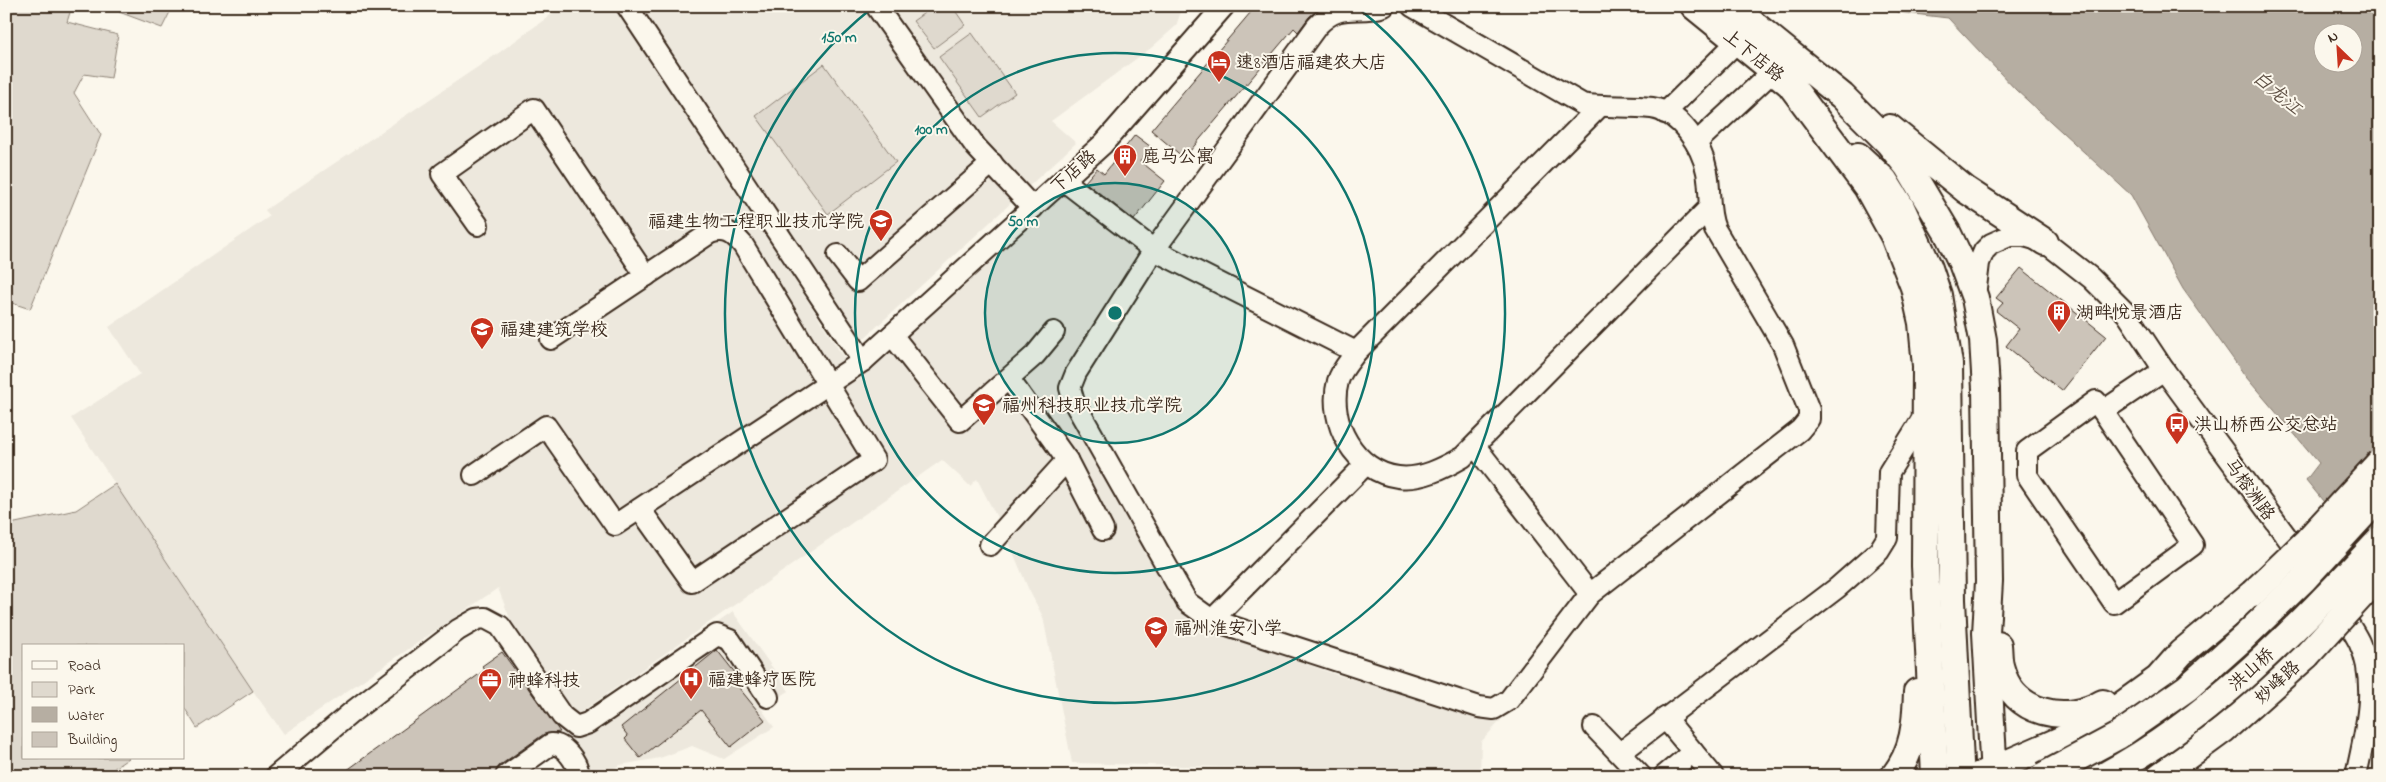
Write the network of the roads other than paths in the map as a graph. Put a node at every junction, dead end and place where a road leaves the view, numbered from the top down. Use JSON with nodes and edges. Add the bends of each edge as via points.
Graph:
{"nodes":[{"id":1,"x":627,"y":6,"type":"edge"},
{"id":2,"x":876,"y":6,"type":"edge"},
{"id":3,"x":1224,"y":6,"type":"edge"},
{"id":4,"x":1384,"y":6,"type":"edge"},
{"id":5,"x":1412,"y":6,"type":"edge"},
{"id":6,"x":1694,"y":6,"type":"edge"},
{"id":7,"x":1730,"y":6,"type":"edge"},
{"id":8,"x":1746,"y":32,"type":"junction"},
{"id":9,"x":1791,"y":69,"type":"junction"},
{"id":10,"x":1842,"y":96,"type":"junction"},
{"id":11,"x":1599,"y":107,"type":"junction"},
{"id":12,"x":1810,"y":110,"type":"junction"},
{"id":13,"x":1665,"y":112,"type":"junction"},
{"id":14,"x":1696,"y":143,"type":"junction"},
{"id":15,"x":992,"y":163,"type":"junction"},
{"id":16,"x":1063,"y":180,"type":"junction"},
{"id":17,"x":1033,"y":208,"type":"junction"},
{"id":18,"x":1709,"y":208,"type":"junction"},
{"id":19,"x":478,"y":225,"type":"dead end"},
{"id":20,"x":2044,"y":242,"type":"junction"},
{"id":21,"x":1154,"y":250,"type":"junction"},
{"id":22,"x":838,"y":255,"type":"dead end"},
{"id":23,"x":646,"y":276,"type":"junction"},
{"id":24,"x":1975,"y":298,"type":"junction"},
{"id":25,"x":1054,"y":332,"type":"dead end"},
{"id":26,"x":892,"y":335,"type":"junction"},
{"id":27,"x":551,"y":339,"type":"dead end"},
{"id":28,"x":1356,"y":352,"type":"junction"},
{"id":29,"x":863,"y":361,"type":"junction"},
{"id":30,"x":2164,"y":370,"type":"junction"},
{"id":31,"x":1009,"y":378,"type":"junction"},
{"id":32,"x":829,"y":385,"type":"junction"},
{"id":33,"x":2103,"y":411,"type":"junction"},
{"id":34,"x":1924,"y":416,"type":"junction"},
{"id":35,"x":1475,"y":446,"type":"junction"},
{"id":36,"x":1067,"y":460,"type":"junction"},
{"id":37,"x":2380,"y":462,"type":"edge"},
{"id":38,"x":1365,"y":464,"type":"junction"},
{"id":39,"x":474,"y":475,"type":"dead end"},
{"id":40,"x":2380,"y":496,"type":"edge"},
{"id":41,"x":640,"y":509,"type":"junction"},
{"id":42,"x":1103,"y":530,"type":"dead end"},
{"id":43,"x":2380,"y":540,"type":"edge"},
{"id":44,"x":990,"y":545,"type":"dead end"},
{"id":45,"x":1925,"y":566,"type":"junction"},
{"id":46,"x":2380,"y":575,"type":"edge"},
{"id":47,"x":1989,"y":582,"type":"junction"},
{"id":48,"x":1590,"y":594,"type":"junction"},
{"id":49,"x":1212,"y":620,"type":"junction"},
{"id":50,"x":2181,"y":653,"type":"junction"},
{"id":51,"x":768,"y":697,"type":"dead end"},
{"id":52,"x":1665,"y":718,"type":"junction"},
{"id":53,"x":1594,"y":726,"type":"dead end"},
{"id":54,"x":1693,"y":752,"type":"junction"},
{"id":55,"x":1620,"y":753,"type":"junction"},
{"id":56,"x":1979,"y":769,"type":"edge"},
{"id":57,"x":276,"y":776,"type":"edge"},
{"id":58,"x":506,"y":776,"type":"edge"},
{"id":59,"x":578,"y":776,"type":"edge"},
{"id":60,"x":1641,"y":776,"type":"edge"},
{"id":61,"x":1664,"y":776,"type":"edge"},
{"id":62,"x":1713,"y":776,"type":"edge"},
{"id":63,"x":1894,"y":776,"type":"edge"},
{"id":64,"x":1935,"y":776,"type":"edge"},
{"id":65,"x":2043,"y":776,"type":"edge"},
{"id":66,"x":2104,"y":776,"type":"edge"},
{"id":67,"x":2160,"y":776,"type":"edge"},
{"id":68,"x":2356,"y":776,"type":"edge"}],
"edges":[{"from":1,"to":29,"type":"street"},
{"from":2,"to":15,"type":"street","via":[[976,147]]},
{"from":3,"to":16,"type":"street","name":"下店路","via":[[1120,125]]},
{"from":4,"to":21,"type":"street","via":[[1342,10],[1323,20]]},
{"from":5,"to":11,"type":"street","via":[[1582,104]]},
{"from":6,"to":8,"type":"main road","name":"上下店路"},
{"from":7,"to":8,"type":"main road","name":"上下店路"},
{"from":8,"to":9,"type":"main road","name":"上下店路"},
{"from":8,"to":13,"type":"street"},
{"from":9,"to":10,"type":"main road"},
{"from":9,"to":12,"type":"main road"},
{"from":9,"to":14,"type":"street"},
{"from":10,"to":20,"type":"main road","via":[[1898,134],[1966,190]]},
{"from":10,"to":24,"type":"main road","via":[[1908,167],[1948,234]]},
{"from":10,"to":56,"type":"main road","via":[[1882,148],[1916,205],[1938,255],[1949,292],[1960,394],[1963,643]]},
{"from":11,"to":13,"type":"street","via":[[1654,108]]},
{"from":11,"to":28,"type":"street"},
{"from":12,"to":34,"type":"main road","via":[[1867,187],[1894,236],[1914,287],[1924,341]]},
{"from":12,"to":56,"type":"main road","via":[[1884,180],[1901,207],[1938,295],[1949,364],[1952,600]]},
{"from":13,"to":14,"type":"street","via":[[1688,131]]},
{"from":14,"to":18,"type":"street","via":[[1707,170]]},
{"from":15,"to":17,"type":"street"},
{"from":15,"to":22,"type":"street","via":[[858,281]]},
{"from":16,"to":17,"type":"street","name":"下店路"},
{"from":16,"to":21,"type":"street"},
{"from":17,"to":26,"type":"street","name":"下店路"},
{"from":18,"to":35,"type":"street"},
{"from":18,"to":48,"type":"street","via":[[1715,229],[1784,345],[1806,400],[1809,419],[1800,430]]},
{"from":19,"to":23,"type":"street","via":[[442,174],[534,109]]},
{"from":20,"to":24,"type":"street","via":[[2024,236],[2009,236],[1991,244],[1979,263]]},
{"from":20,"to":30,"type":"street","name":"马榕洲路","via":[[2091,278],[2127,314]]},
{"from":21,"to":28,"type":"street"},
{"from":21,"to":49,"type":"street","via":[[1076,373],[1070,388],[1074,402],[1187,602]]},
{"from":23,"to":27,"type":"street"},
{"from":23,"to":32,"type":"street","via":[[710,233],[720,230],[735,235]]},
{"from":24,"to":47,"type":"main road","via":[[1982,333],[1985,379]]},
{"from":25,"to":31,"type":"street","via":[[1035,356]]},
{"from":26,"to":29,"type":"street","name":"下店路"},
{"from":26,"to":31,"type":"street","via":[[960,422]]},
{"from":28,"to":38,"type":"street","via":[[1338,380],[1336,398],[1344,435]]},
{"from":29,"to":32,"type":"street","name":"下店路"},
{"from":30,"to":33,"type":"street"},
{"from":30,"to":68,"type":"street","name":"马榕洲路","via":[[2339,608],[2359,642],[2369,696],[2367,726]]},
{"from":31,"to":36,"type":"street"},
{"from":32,"to":41,"type":"street","name":"下店路"},
{"from":32,"to":41,"type":"street","via":[[874,460],[692,582]]},
{"from":33,"to":33,"type":"street","via":[[2096,401],[2027,451],[2027,475],[2114,603],[2192,546]]},
{"from":34,"to":45,"type":"main road"},
{"from":34,"to":52,"type":"street","via":[[1889,472],[1887,538],[1880,551],[1837,588]]},
{"from":35,"to":38,"type":"street","via":[[1446,467],[1415,476],[1398,477]]},
{"from":35,"to":48,"type":"street"},
{"from":36,"to":42,"type":"street"},
{"from":36,"to":44,"type":"street"},
{"from":37,"to":50,"type":"main road","bridge":true,"via":[[2307,541]]},
{"from":38,"to":49,"type":"street"},
{"from":39,"to":41,"type":"street","name":"下店路","via":[[546,426],[615,526]]},
{"from":40,"to":65,"type":"main road","bridge":true,"via":[[2297,586],[2187,688],[2118,736]]},
{"from":43,"to":66,"type":"main road","name":"洪山桥","bridge":true,"via":[[2289,634],[2234,685],[2172,733]]},
{"from":45,"to":63,"type":"main road","via":[[1914,732],[1910,749]]},
{"from":45,"to":64,"type":"main road"},
{"from":46,"to":67,"type":"main road","name":"妙峰路","bridge":true,"via":[[2307,655],[2222,730]]},
{"from":47,"to":50,"type":"main road","via":[[2001,669],[2019,697],[2044,712],[2073,715],[2100,705]]},
{"from":47,"to":56,"type":"main road"},
{"from":48,"to":49,"type":"street","via":[[1510,700],[1494,709],[1479,707]]},
{"from":50,"to":56,"type":"main road","via":[[2158,679],[2079,732]]},
{"from":51,"to":57,"type":"street","via":[[730,640],[717,636],[588,723],[576,727],[562,716],[500,626],[485,618],[477,619],[458,630],[352,712]]},
{"from":52,"to":54,"type":"street"},
{"from":52,"to":55,"type":"street"},
{"from":53,"to":55,"type":"street"},
{"from":54,"to":61,"type":"street"},
{"from":54,"to":62,"type":"street"},
{"from":55,"to":60,"type":"street"},
{"from":58,"to":59,"type":"street","via":[[551,744],[562,748],[578,768]]}]}
